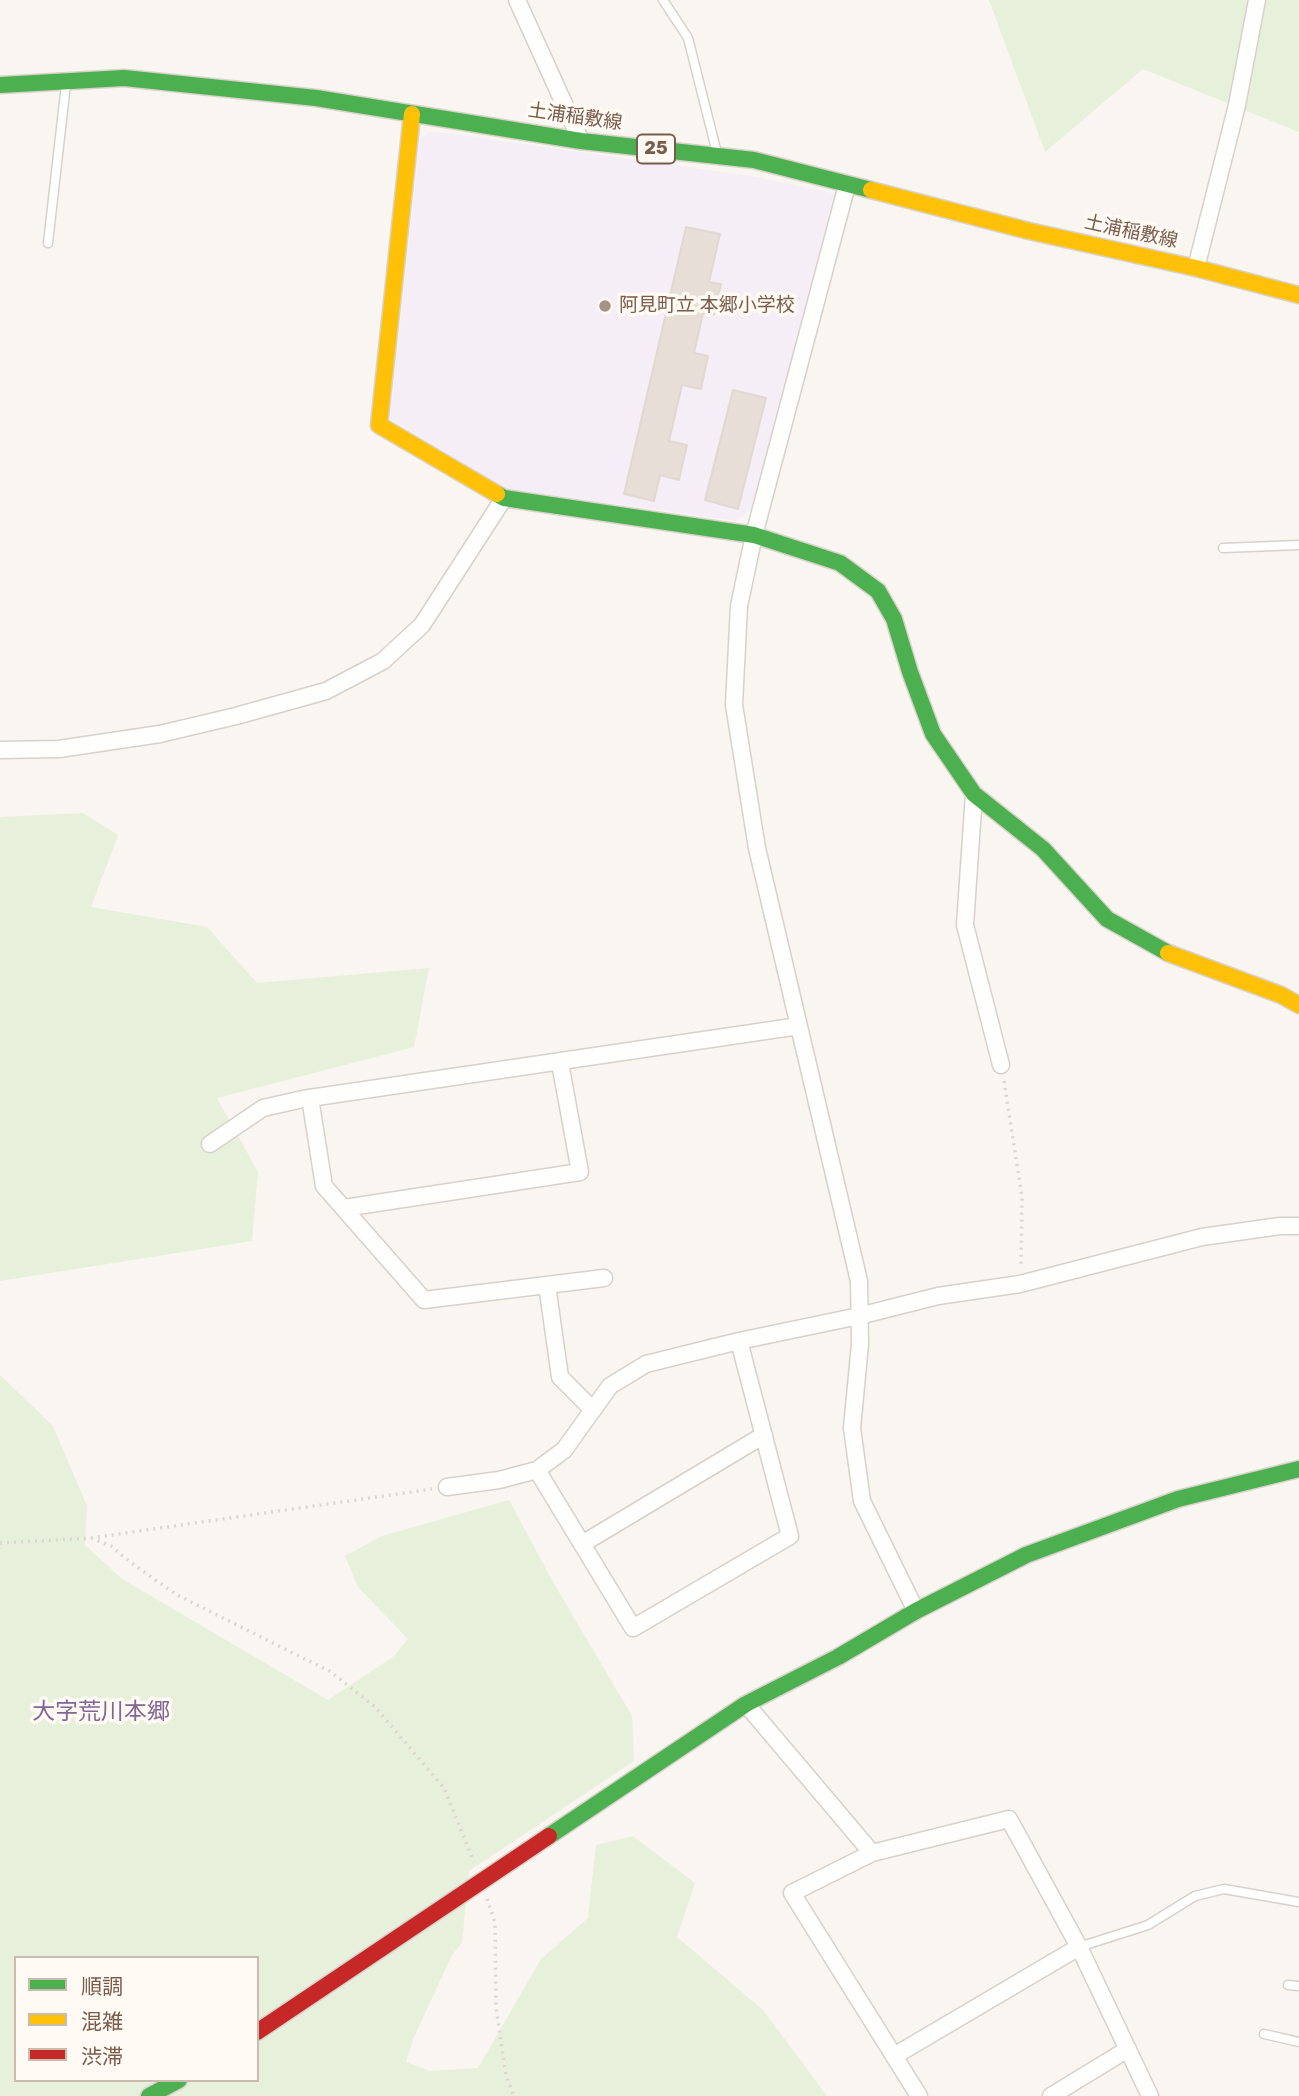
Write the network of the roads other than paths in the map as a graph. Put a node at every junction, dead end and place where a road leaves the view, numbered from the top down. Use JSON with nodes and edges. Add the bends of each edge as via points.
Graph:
{"nodes":[{"id":1,"x":517,"y":0,"type":"edge"},
{"id":2,"x":663,"y":0,"type":"edge"},
{"id":3,"x":1256,"y":0,"type":"edge"},
{"id":4,"x":67,"y":82,"type":"junction"},
{"id":5,"x":0,"y":85,"type":"edge"},
{"id":6,"x":412,"y":114,"type":"junction"},
{"id":7,"x":581,"y":141,"type":"junction"},
{"id":8,"x":718,"y":156,"type":"junction"},
{"id":9,"x":847,"y":185,"type":"junction"},
{"id":10,"x":48,"y":243,"type":"dead end"},
{"id":11,"x":1196,"y":268,"type":"junction"},
{"id":12,"x":1299,"y":295,"type":"edge"},
{"id":13,"x":504,"y":498,"type":"junction"},
{"id":14,"x":754,"y":535,"type":"junction"},
{"id":15,"x":1299,"y":545,"type":"edge"},
{"id":16,"x":1223,"y":548,"type":"dead end"},
{"id":17,"x":0,"y":750,"type":"edge"},
{"id":18,"x":974,"y":794,"type":"junction"},
{"id":19,"x":1299,"y":1005,"type":"edge"},
{"id":20,"x":799,"y":1026,"type":"junction"},
{"id":21,"x":560,"y":1063,"type":"junction"},
{"id":22,"x":1001,"y":1065,"type":"road end"},
{"id":23,"x":310,"y":1098,"type":"junction"},
{"id":24,"x":210,"y":1144,"type":"dead end"},
{"id":25,"x":344,"y":1208,"type":"junction"},
{"id":26,"x":1299,"y":1226,"type":"edge"},
{"id":27,"x":604,"y":1278,"type":"dead end"},
{"id":28,"x":547,"y":1285,"type":"junction"},
{"id":29,"x":859,"y":1316,"type":"junction"},
{"id":30,"x":739,"y":1341,"type":"junction"},
{"id":31,"x":593,"y":1410,"type":"junction"},
{"id":32,"x":764,"y":1435,"type":"junction"},
{"id":33,"x":1299,"y":1469,"type":"edge"},
{"id":34,"x":537,"y":1470,"type":"junction"},
{"id":35,"x":447,"y":1487,"type":"road end"},
{"id":36,"x":582,"y":1544,"type":"junction"},
{"id":37,"x":916,"y":1611,"type":"junction"},
{"id":38,"x":746,"y":1704,"type":"junction"},
{"id":39,"x":872,"y":1853,"type":"junction"},
{"id":40,"x":1299,"y":1902,"type":"edge"},
{"id":41,"x":1079,"y":1947,"type":"junction"},
{"id":42,"x":1288,"y":1985,"type":"dead end"},
{"id":43,"x":1299,"y":1986,"type":"edge"},
{"id":44,"x":259,"y":2031,"type":"edge"},
{"id":45,"x":1264,"y":2034,"type":"dead end"},
{"id":46,"x":1299,"y":2042,"type":"edge"},
{"id":47,"x":1128,"y":2049,"type":"junction"},
{"id":48,"x":894,"y":2056,"type":"junction"},
{"id":49,"x":175,"y":2082,"type":"edge"},
{"id":50,"x":149,"y":2096,"type":"edge"},
{"id":51,"x":919,"y":2096,"type":"edge"},
{"id":52,"x":1051,"y":2096,"type":"edge"},
{"id":53,"x":1150,"y":2096,"type":"edge"}],
"edges":[{"from":1,"to":7,"type":"street"},
{"from":2,"to":8,"type":"lane","via":[[688,38]]},
{"from":3,"to":11,"type":"street","via":[[1237,105]]},
{"from":4,"to":5,"type":"street","name":"土浦稲敷線","number":"25"},
{"from":4,"to":6,"type":"street","name":"土浦稲敷線","number":"25","via":[[124,78],[316,98]]},
{"from":4,"to":10,"type":"lane"},
{"from":6,"to":7,"type":"street","name":"土浦稲敷線","number":"25"},
{"from":6,"to":13,"type":"street","via":[[379,425]]},
{"from":7,"to":8,"type":"street","name":"土浦稲敷線","number":"25"},
{"from":8,"to":9,"type":"street","name":"土浦稲敷線","number":"25","via":[[754,160]]},
{"from":9,"to":11,"type":"street","name":"土浦稲敷線","number":"25"},
{"from":9,"to":14,"type":"street"},
{"from":11,"to":12,"type":"street","name":"土浦稲敷線","number":"25"},
{"from":13,"to":14,"type":"street"},
{"from":13,"to":17,"type":"street","via":[[422,625],[383,661],[326,691],[160,734],[59,749]]},
{"from":14,"to":18,"type":"street","via":[[840,563],[878,591],[894,619],[933,734]]},
{"from":14,"to":20,"type":"street","via":[[739,606],[734,705],[757,848]]},
{"from":15,"to":16,"type":"lane"},
{"from":18,"to":19,"type":"street","via":[[1043,849],[1107,919],[1158,949]]},
{"from":18,"to":22,"type":"street","via":[[965,925]]},
{"from":20,"to":21,"type":"street"},
{"from":20,"to":29,"type":"street","via":[[859,1281]]},
{"from":21,"to":23,"type":"street"},
{"from":21,"to":25,"type":"street","via":[[580,1172]]},
{"from":23,"to":24,"type":"street","via":[[262,1108]]},
{"from":23,"to":25,"type":"street","via":[[324,1186]]},
{"from":25,"to":28,"type":"street","via":[[424,1300]]},
{"from":26,"to":29,"type":"street","via":[[1202,1237],[1020,1283],[938,1296]]},
{"from":27,"to":28,"type":"street"},
{"from":28,"to":31,"type":"street","via":[[560,1377]]},
{"from":29,"to":30,"type":"street"},
{"from":29,"to":37,"type":"street","via":[[852,1428],[862,1501]]},
{"from":30,"to":31,"type":"street","via":[[646,1364],[610,1386]]},
{"from":30,"to":32,"type":"street"},
{"from":31,"to":34,"type":"street","via":[[564,1450]]},
{"from":32,"to":36,"type":"street"},
{"from":32,"to":36,"type":"street","via":[[790,1536],[633,1628]]},
{"from":33,"to":37,"type":"street","via":[[1178,1499],[1026,1555]]},
{"from":34,"to":35,"type":"street"},
{"from":34,"to":36,"type":"street"},
{"from":37,"to":38,"type":"street"},
{"from":38,"to":39,"type":"street"},
{"from":38,"to":44,"type":"street"},
{"from":39,"to":41,"type":"street","via":[[1010,1819]]},
{"from":39,"to":48,"type":"street","via":[[792,1893]]},
{"from":40,"to":41,"type":"lane","via":[[1224,1889],[1195,1896],[1148,1925]]},
{"from":41,"to":47,"type":"street"},
{"from":41,"to":48,"type":"street"},
{"from":42,"to":43,"type":"lane"},
{"from":45,"to":46,"type":"lane"},
{"from":47,"to":52,"type":"street"},
{"from":47,"to":53,"type":"street"},
{"from":48,"to":51,"type":"street"},
{"from":49,"to":50,"type":"street"}]}
